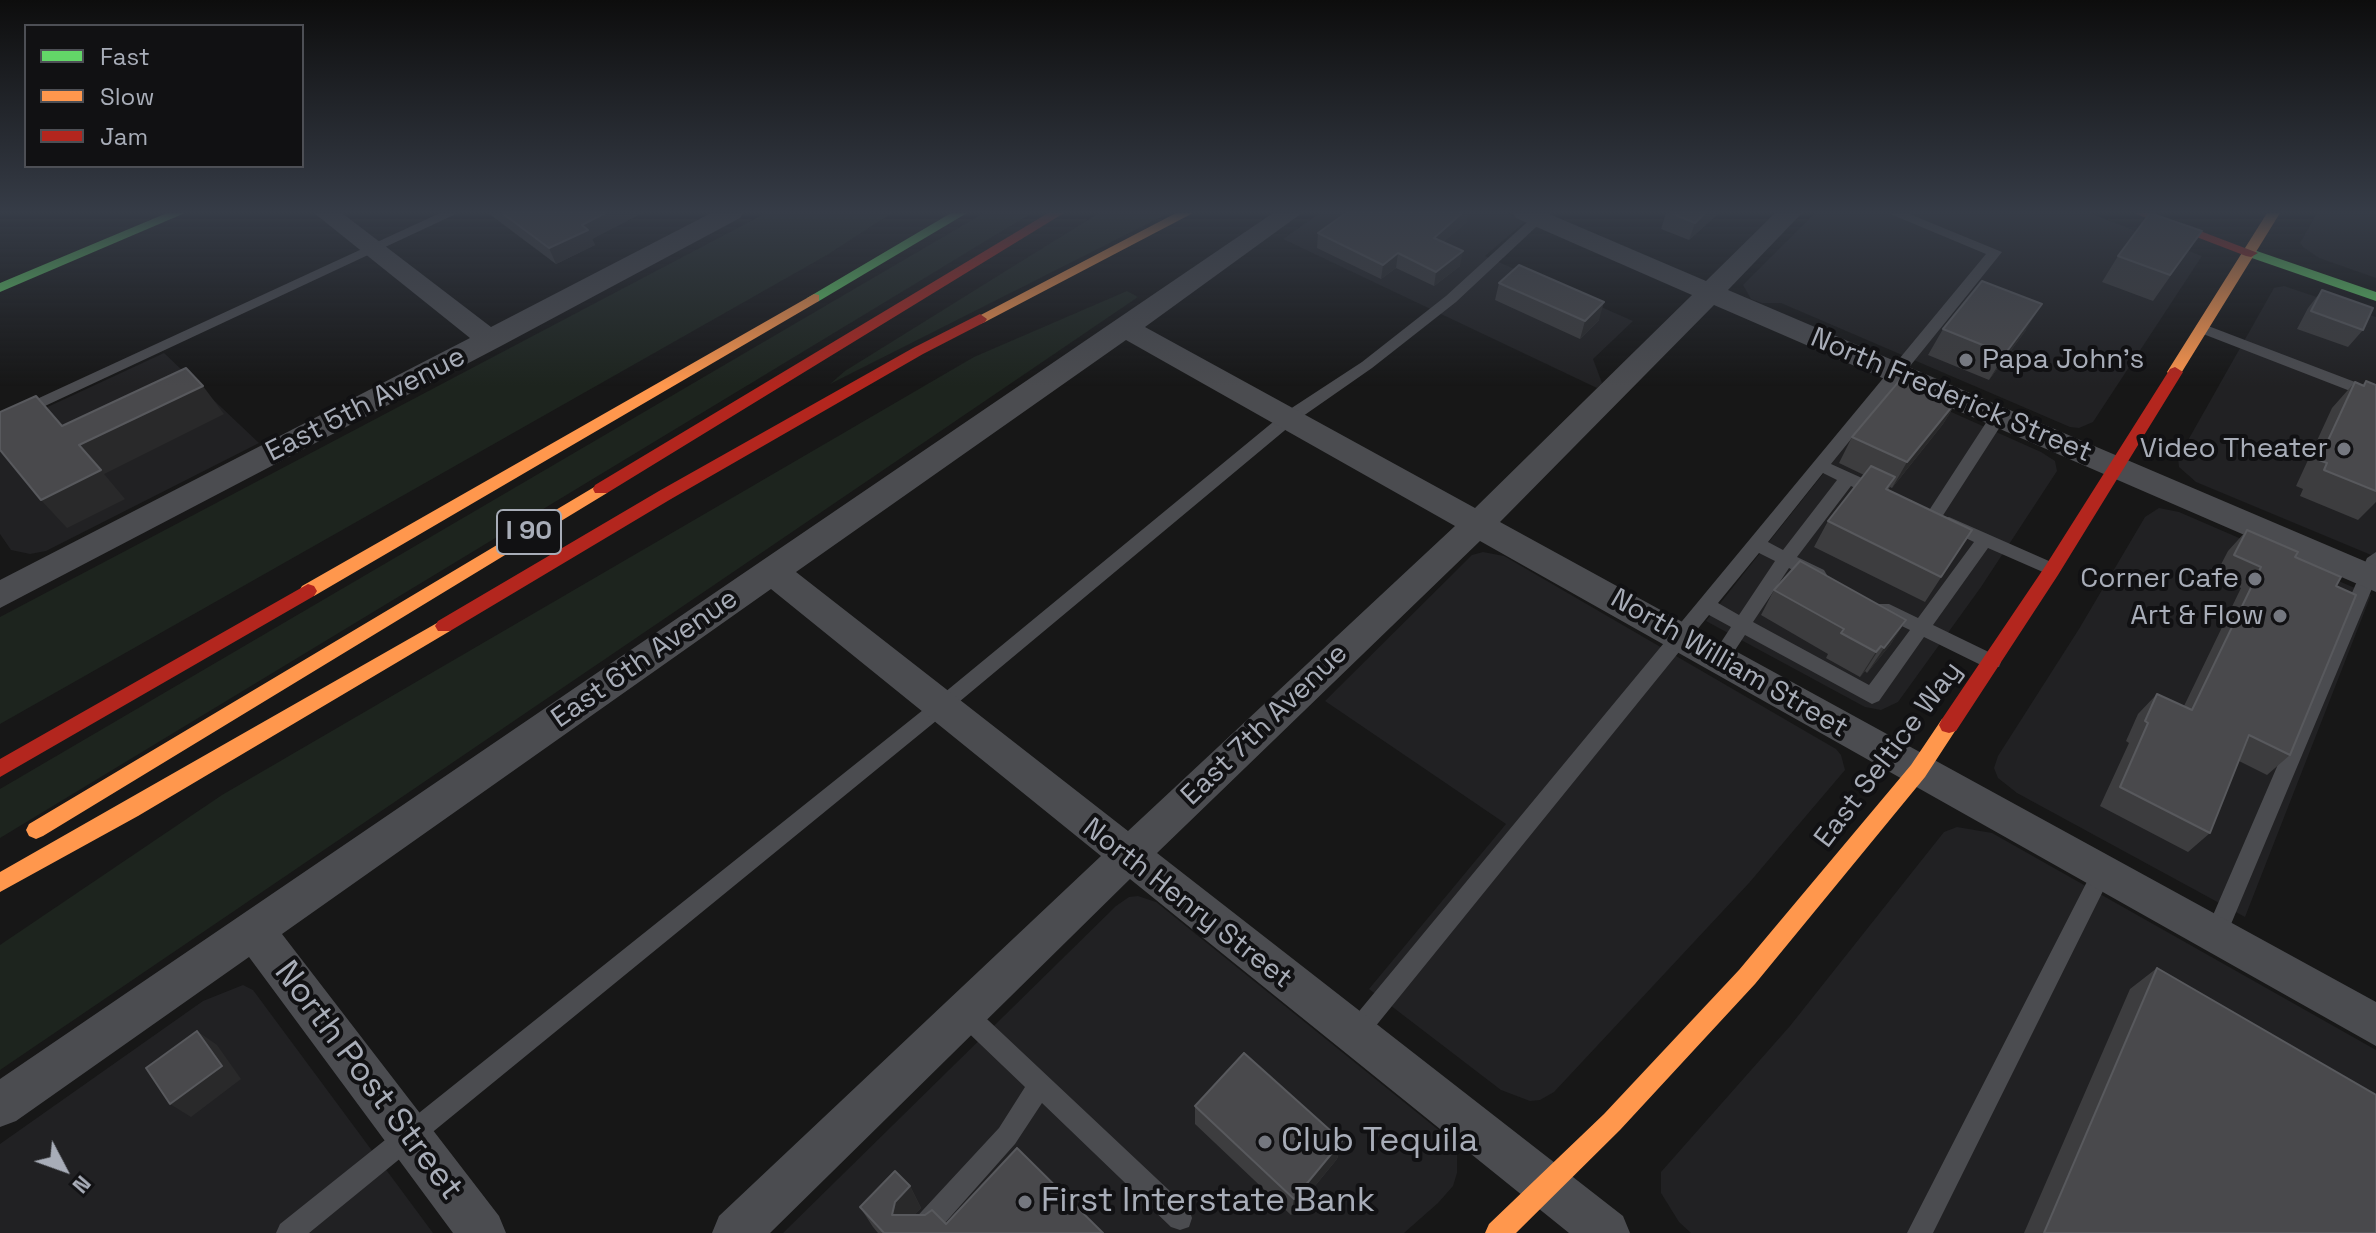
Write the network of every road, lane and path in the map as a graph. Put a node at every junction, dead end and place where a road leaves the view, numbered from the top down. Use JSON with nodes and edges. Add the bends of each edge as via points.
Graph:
{"nodes":[{"id":1,"x":42,"y":271,"type":"edge"},
{"id":2,"x":327,"y":271,"type":"edge"},
{"id":3,"x":402,"y":271,"type":"edge"},
{"id":4,"x":622,"y":271,"type":"edge"},
{"id":5,"x":862,"y":271,"type":"edge"},
{"id":6,"x":963,"y":271,"type":"edge"},
{"id":7,"x":1075,"y":271,"type":"edge"},
{"id":8,"x":1206,"y":271,"type":"edge"},
{"id":9,"x":1480,"y":271,"type":"edge"},
{"id":10,"x":1662,"y":271,"type":"edge"},
{"id":11,"x":1735,"y":271,"type":"edge"},
{"id":12,"x":1980,"y":271,"type":"edge"},
{"id":13,"x":2240,"y":271,"type":"edge"},
{"id":14,"x":2301,"y":271,"type":"edge"},
{"id":15,"x":0,"y":288,"type":"edge"},
{"id":16,"x":1713,"y":293,"type":"junction"},
{"id":17,"x":2376,"y":297,"type":"edge"},
{"id":18,"x":1124,"y":327,"type":"junction"},
{"id":19,"x":2203,"y":329,"type":"junction"},
{"id":20,"x":491,"y":340,"type":"junction"},
{"id":21,"x":1897,"y":372,"type":"junction"},
{"id":22,"x":2376,"y":396,"type":"edge"},
{"id":23,"x":1999,"y":416,"type":"junction"},
{"id":24,"x":1290,"y":417,"type":"junction"},
{"id":25,"x":0,"y":422,"type":"edge"},
{"id":26,"x":1819,"y":465,"type":"junction"},
{"id":27,"x":2118,"y":468,"type":"junction"},
{"id":28,"x":1848,"y":478,"type":"junction"},
{"id":29,"x":1891,"y":497,"type":"edge"},
{"id":30,"x":1478,"y":524,"type":"junction"},
{"id":31,"x":1985,"y":539,"type":"junction"},
{"id":32,"x":1755,"y":543,"type":"junction"},
{"id":33,"x":1786,"y":559,"type":"junction"},
{"id":34,"x":2052,"y":570,"type":"junction"},
{"id":35,"x":771,"y":571,"type":"junction"},
{"id":36,"x":2373,"y":572,"type":"edge"},
{"id":37,"x":1841,"y":587,"type":"edge"},
{"id":38,"x":1,"y":593,"type":"edge"},
{"id":39,"x":1868,"y":601,"type":"edge"},
{"id":40,"x":1704,"y":604,"type":"junction"},
{"id":41,"x":1742,"y":625,"type":"junction"},
{"id":42,"x":1923,"y":629,"type":"junction"},
{"id":43,"x":1678,"y":636,"type":"junction"},
{"id":44,"x":1719,"y":659,"type":"junction"},
{"id":45,"x":1992,"y":662,"type":"junction"},
{"id":46,"x":82,"y":700,"type":"dead end"},
{"id":47,"x":940,"y":707,"type":"junction"},
{"id":48,"x":0,"y":748,"type":"edge"},
{"id":49,"x":0,"y":769,"type":"edge"},
{"id":50,"x":1918,"y":771,"type":"junction"},
{"id":51,"x":14,"y":843,"type":"dead end"},
{"id":52,"x":1127,"y":857,"type":"junction"},
{"id":53,"x":2102,"y":873,"type":"junction"},
{"id":54,"x":0,"y":883,"type":"edge"},
{"id":55,"x":254,"y":930,"type":"junction"},
{"id":56,"x":2215,"y":936,"type":"junction"},
{"id":57,"x":964,"y":1013,"type":"junction"},
{"id":58,"x":2376,"y":1025,"type":"edge"},
{"id":59,"x":1354,"y":1035,"type":"junction"},
{"id":60,"x":1040,"y":1084,"type":"junction"},
{"id":61,"x":0,"y":1105,"type":"edge"},
{"id":62,"x":409,"y":1136,"type":"junction"},
{"id":63,"x":1547,"y":1186,"type":"junction"},
{"id":64,"x":1180,"y":1218,"type":"dead end"},
{"id":65,"x":289,"y":1233,"type":"edge"},
{"id":66,"x":482,"y":1233,"type":"edge"},
{"id":67,"x":736,"y":1233,"type":"edge"},
{"id":68,"x":919,"y":1233,"type":"edge"},
{"id":69,"x":1498,"y":1233,"type":"edge"},
{"id":70,"x":1606,"y":1233,"type":"edge"},
{"id":71,"x":1920,"y":1233,"type":"edge"}],
"edges":[{"from":1,"to":15,"type":"main road"},
{"from":2,"to":25,"type":"lane"},
{"from":3,"to":20,"type":"street"},
{"from":4,"to":20,"type":"street","name":"East 5th Avenue"},
{"from":5,"to":49,"type":"main road","number":"I 90"},
{"from":6,"to":51,"type":"main road","number":"I 90"},
{"from":7,"to":54,"type":"main road","via":[[918,351]]},
{"from":8,"to":18,"type":"street","name":"East 6th Avenue"},
{"from":9,"to":24,"type":"lane","via":[[1367,365]]},
{"from":10,"to":16,"type":"street","name":"North Frederick Street"},
{"from":11,"to":16,"type":"street","name":"East 7th Avenue"},
{"from":12,"to":21,"type":"lane"},
{"from":13,"to":19,"type":"main road","name":"East Seltice Way"},
{"from":14,"to":17,"type":"main road"},
{"from":16,"to":21,"type":"street","name":"North Frederick Street"},
{"from":16,"to":30,"type":"street","name":"East 7th Avenue"},
{"from":18,"to":24,"type":"street","name":"North William Street"},
{"from":18,"to":35,"type":"street","name":"East 6th Avenue"},
{"from":19,"to":22,"type":"lane"},
{"from":19,"to":27,"type":"main road","name":"East Seltice Way"},
{"from":20,"to":38,"type":"street","name":"East 5th Avenue"},
{"from":21,"to":23,"type":"street","name":"North Frederick Street"},
{"from":21,"to":26,"type":"lane"},
{"from":23,"to":27,"type":"street","name":"North Frederick Street"},
{"from":23,"to":31,"type":"lane","via":[[1927,513]]},
{"from":24,"to":30,"type":"street","name":"North William Street"},
{"from":24,"to":47,"type":"lane"},
{"from":26,"to":28,"type":"lane"},
{"from":26,"to":32,"type":"lane"},
{"from":27,"to":34,"type":"main road","name":"East Seltice Way"},
{"from":27,"to":36,"type":"street","name":"North Frederick Street"},
{"from":28,"to":29,"type":"lane"},
{"from":28,"to":33,"type":"lane"},
{"from":30,"to":43,"type":"street","name":"North William Street"},
{"from":30,"to":52,"type":"street","name":"East 7th Avenue"},
{"from":31,"to":34,"type":"lane"},
{"from":31,"to":42,"type":"lane"},
{"from":32,"to":33,"type":"lane"},
{"from":32,"to":40,"type":"lane"},
{"from":33,"to":37,"type":"lane"},
{"from":33,"to":41,"type":"lane"},
{"from":34,"to":45,"type":"main road","name":"East Seltice Way"},
{"from":35,"to":47,"type":"street","name":"North Henry Street"},
{"from":35,"to":55,"type":"street","name":"East 6th Avenue"},
{"from":36,"to":56,"type":"lane"},
{"from":39,"to":42,"type":"lane"},
{"from":40,"to":41,"type":"lane"},
{"from":40,"to":43,"type":"lane"},
{"from":41,"to":42,"type":"lane","via":[[1872,696]]},
{"from":41,"to":44,"type":"lane"},
{"from":42,"to":45,"type":"lane"},
{"from":43,"to":44,"type":"street","name":"North William Street"},
{"from":43,"to":59,"type":"lane"},
{"from":44,"to":50,"type":"street","name":"North William Street"},
{"from":45,"to":50,"type":"main road","name":"East Seltice Way"},
{"from":46,"to":48,"type":"main road"},
{"from":47,"to":52,"type":"street","name":"North Henry Street"},
{"from":47,"to":62,"type":"lane"},
{"from":50,"to":53,"type":"street","name":"North William Street"},
{"from":50,"to":63,"type":"main road","name":"East Seltice Way","via":[[1747,977]]},
{"from":52,"to":57,"type":"street","name":"East 7th Avenue"},
{"from":52,"to":59,"type":"street","name":"North Henry Street"},
{"from":53,"to":56,"type":"street","name":"North William Street"},
{"from":53,"to":71,"type":"lane"},
{"from":55,"to":61,"type":"street","name":"East 6th Avenue"},
{"from":55,"to":62,"type":"street","name":"North Post Street"},
{"from":56,"to":58,"type":"street","name":"North William Street"},
{"from":57,"to":60,"type":"lane"},
{"from":57,"to":67,"type":"street","name":"East 7th Avenue"},
{"from":59,"to":63,"type":"street","name":"North Henry Street"},
{"from":60,"to":64,"type":"lane"},
{"from":60,"to":68,"type":"lane","via":[[1007,1136]]},
{"from":62,"to":65,"type":"lane"},
{"from":62,"to":66,"type":"street","name":"North Post Street"},
{"from":63,"to":69,"type":"main road","name":"East Seltice Way"},
{"from":63,"to":70,"type":"street","name":"North Henry Street"}]}
